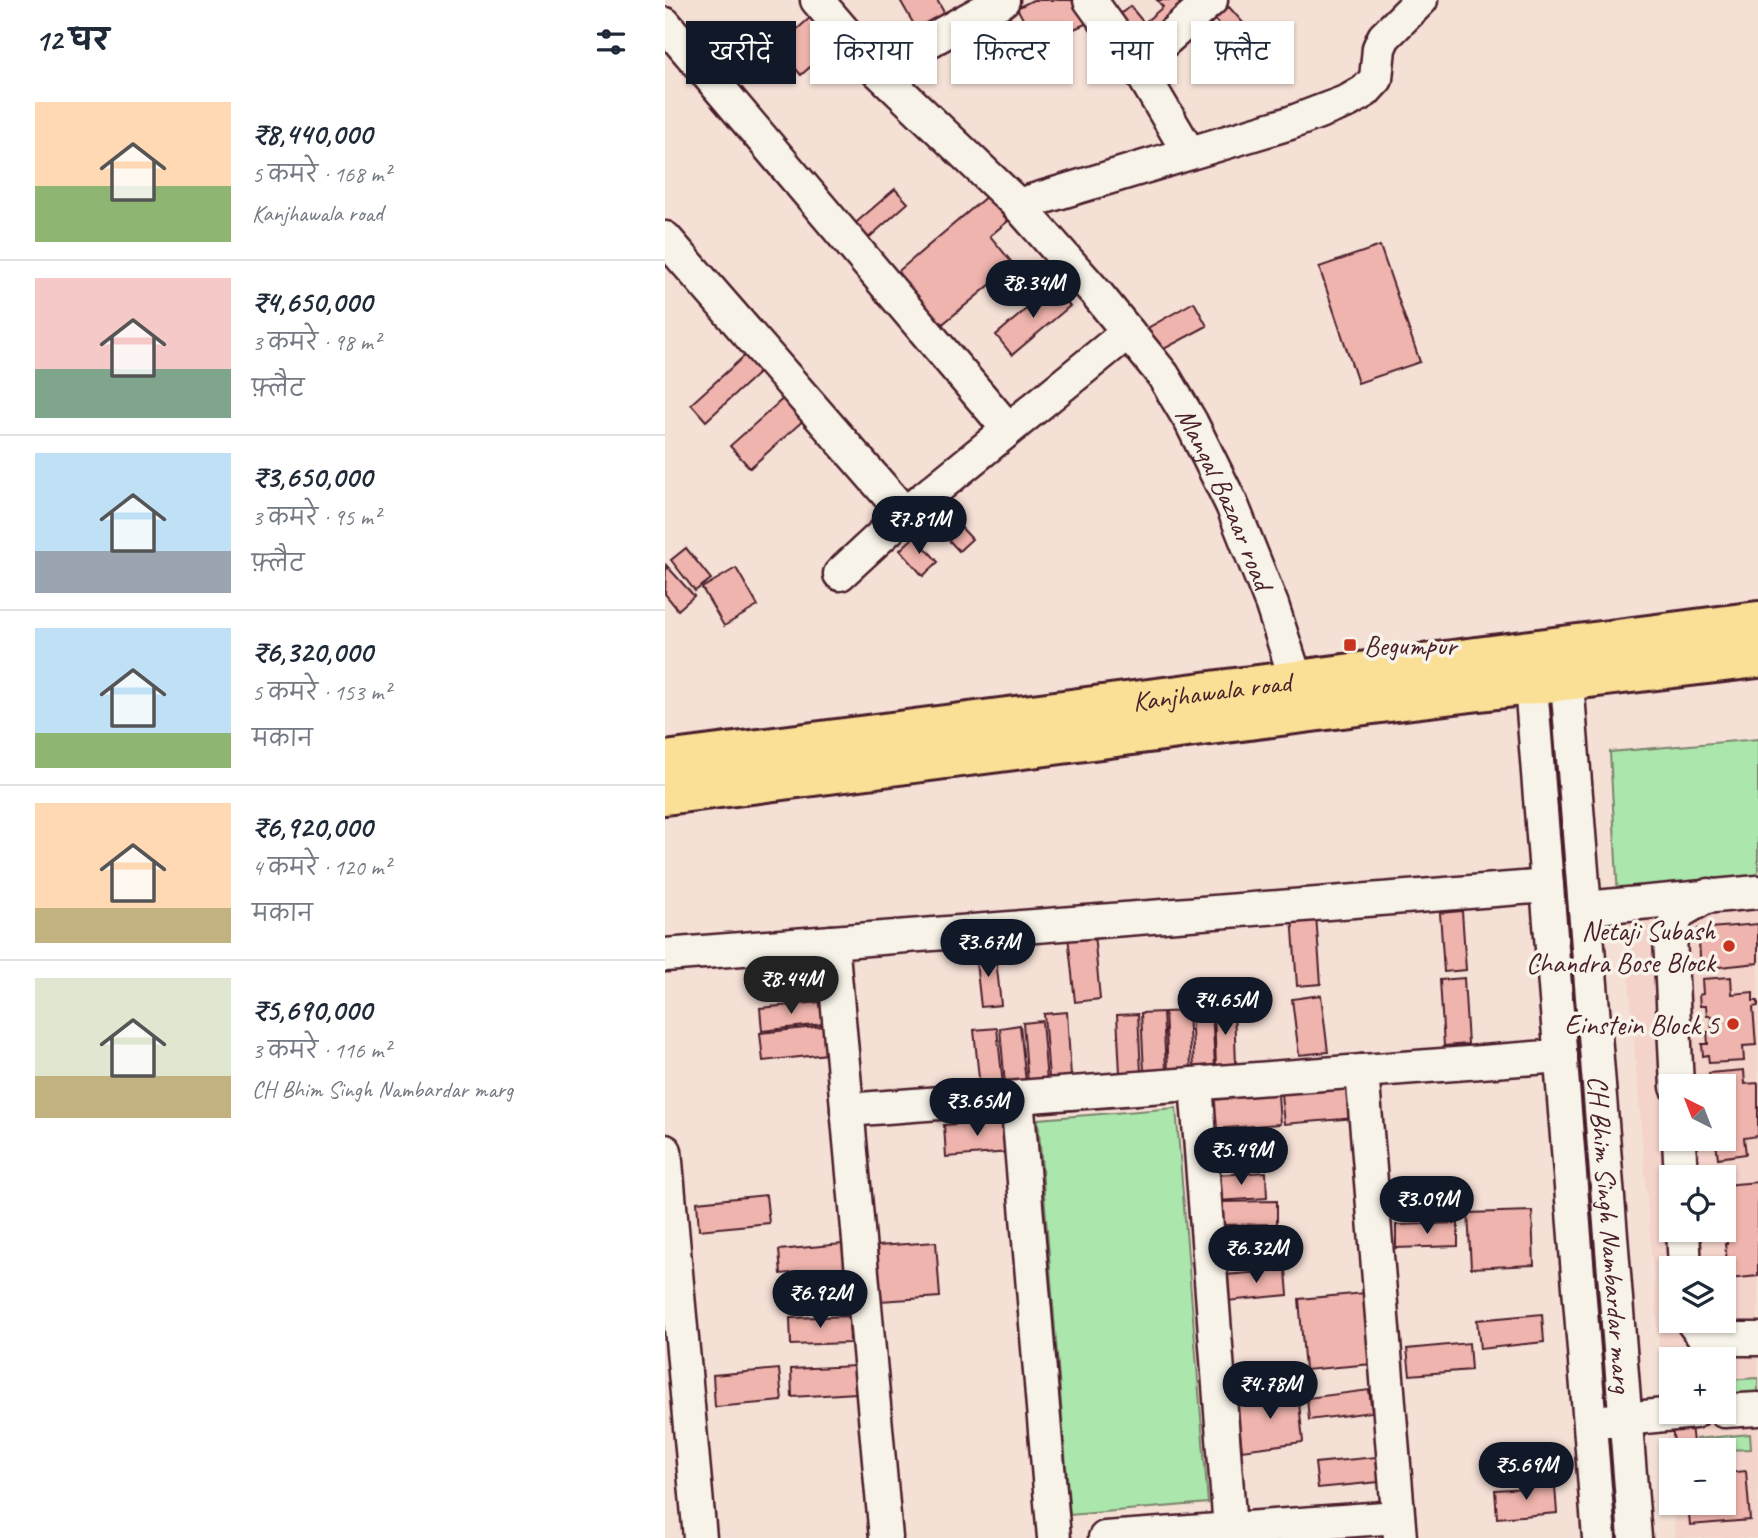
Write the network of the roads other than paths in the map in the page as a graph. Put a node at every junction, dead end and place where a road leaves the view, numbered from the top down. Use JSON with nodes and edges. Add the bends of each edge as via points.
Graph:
{"nodes":[{"id":1,"x":817,"y":0,"type":"edge"},
{"id":2,"x":1003,"y":0,"type":"edge"},
{"id":3,"x":1090,"y":0,"type":"edge"},
{"id":4,"x":1211,"y":0,"type":"edge"},
{"id":5,"x":1421,"y":0,"type":"edge"},
{"id":6,"x":835,"y":21,"type":"edge"},
{"id":7,"x":1105,"y":21,"type":"edge"},
{"id":8,"x":665,"y":23,"type":"edge"},
{"id":9,"x":1177,"y":30,"type":"edge"},
{"id":10,"x":937,"y":37,"type":"edge"},
{"id":11,"x":892,"y":84,"type":"edge"},
{"id":12,"x":1148,"y":84,"type":"edge"},
{"id":13,"x":1189,"y":153,"type":"junction"},
{"id":14,"x":1018,"y":205,"type":"junction"},
{"id":15,"x":665,"y":238,"type":"edge"},
{"id":16,"x":1128,"y":332,"type":"junction"},
{"id":17,"x":1008,"y":429,"type":"junction"},
{"id":18,"x":905,"y":514,"type":"junction"},
{"id":19,"x":840,"y":575,"type":"dead end"},
{"id":20,"x":1758,"y":621,"type":"edge"},
{"id":21,"x":1758,"y":658,"type":"edge"},
{"id":22,"x":1548,"y":666,"type":"junction"},
{"id":23,"x":1296,"y":680,"type":"junction"},
{"id":24,"x":665,"y":761,"type":"edge"},
{"id":25,"x":665,"y":796,"type":"edge"},
{"id":26,"x":1547,"y":886,"type":"junction"},
{"id":27,"x":1758,"y":892,"type":"edge"},
{"id":28,"x":1709,"y":895,"type":"junction"},
{"id":29,"x":1585,"y":908,"type":"junction"},
{"id":30,"x":832,"y":942,"type":"junction"},
{"id":31,"x":665,"y":956,"type":"edge"},
{"id":32,"x":1561,"y":1056,"type":"junction"},
{"id":33,"x":1362,"y":1071,"type":"junction"},
{"id":34,"x":1676,"y":1074,"type":"edge"},
{"id":35,"x":1196,"y":1084,"type":"junction"},
{"id":36,"x":1017,"y":1098,"type":"junction"},
{"id":37,"x":847,"y":1111,"type":"junction"},
{"id":38,"x":665,"y":1150,"type":"edge"},
{"id":39,"x":1701,"y":1333,"type":"edge"},
{"id":40,"x":1758,"y":1339,"type":"edge"},
{"id":41,"x":1758,"y":1409,"type":"edge"},
{"id":42,"x":1736,"y":1410,"type":"edge"},
{"id":43,"x":1659,"y":1416,"type":"edge"},
{"id":44,"x":1626,"y":1419,"type":"junction"},
{"id":45,"x":1590,"y":1422,"type":"junction"},
{"id":46,"x":1399,"y":1528,"type":"edge"},
{"id":47,"x":1230,"y":1529,"type":"junction"},
{"id":48,"x":700,"y":1538,"type":"edge"},
{"id":49,"x":885,"y":1538,"type":"edge"},
{"id":50,"x":1054,"y":1538,"type":"edge"},
{"id":51,"x":1105,"y":1538,"type":"edge"},
{"id":52,"x":1599,"y":1538,"type":"edge"},
{"id":53,"x":1635,"y":1538,"type":"edge"}],
"edges":[{"from":1,"to":6,"type":"street","name":"Mangal Bazaar road"},
{"from":2,"to":10,"type":"street"},
{"from":3,"to":7,"type":"street"},
{"from":4,"to":9,"type":"street"},
{"from":5,"to":13,"type":"street","via":[[1384,37],[1376,79],[1365,91],[1322,112]]},
{"from":8,"to":17,"type":"street"},
{"from":11,"to":14,"type":"street","name":"Mangal Bazaar road"},
{"from":12,"to":13,"type":"street"},
{"from":13,"to":14,"type":"street"},
{"from":14,"to":16,"type":"street","name":"Mangal Bazaar road"},
{"from":15,"to":18,"type":"street"},
{"from":16,"to":17,"type":"street"},
{"from":16,"to":23,"type":"street","name":"Mangal Bazaar road","via":[[1163,375],[1217,471],[1252,551]]},
{"from":17,"to":18,"type":"street"},
{"from":18,"to":19,"type":"street"},
{"from":20,"to":22,"type":"main road","name":"Kanjhawala road"},
{"from":21,"to":22,"type":"main road","name":"Kanjhawala road"},
{"from":22,"to":23,"type":"main road","name":"Kanjhawala road"},
{"from":22,"to":25,"type":"main road","name":"Kanjhawala road"},
{"from":22,"to":26,"type":"street","name":"CH Bhim Singh Nambardar marg"},
{"from":22,"to":29,"type":"street","name":"CH Bhim Singh Nambardar marg"},
{"from":23,"to":24,"type":"main road","name":"Kanjhawala road"},
{"from":26,"to":30,"type":"street"},
{"from":26,"to":32,"type":"street","name":"CH Bhim Singh Nambardar marg"},
{"from":27,"to":28,"type":"street"},
{"from":28,"to":29,"type":"street"},
{"from":28,"to":34,"type":"street","via":[[1678,913],[1670,937]]},
{"from":29,"to":44,"type":"street","name":"CH Bhim Singh Nambardar marg"},
{"from":30,"to":31,"type":"street"},
{"from":30,"to":37,"type":"street"},
{"from":32,"to":33,"type":"street"},
{"from":32,"to":45,"type":"street","name":"CH Bhim Singh Nambardar marg"},
{"from":33,"to":35,"type":"street"},
{"from":33,"to":46,"type":"street"},
{"from":35,"to":36,"type":"street"},
{"from":35,"to":47,"type":"street"},
{"from":36,"to":37,"type":"street"},
{"from":36,"to":50,"type":"street"},
{"from":37,"to":49,"type":"street"},
{"from":38,"to":48,"type":"street"},
{"from":39,"to":40,"type":"street","via":[[1718,1339]]},
{"from":41,"to":42,"type":"street"},
{"from":43,"to":44,"type":"street"},
{"from":44,"to":45,"type":"street"},
{"from":44,"to":53,"type":"street","name":"CH Bhim Singh Nambardar marg"},
{"from":45,"to":52,"type":"street","name":"CH Bhim Singh Nambardar marg"},
{"from":46,"to":47,"type":"street"},
{"from":47,"to":51,"type":"street"}]}
